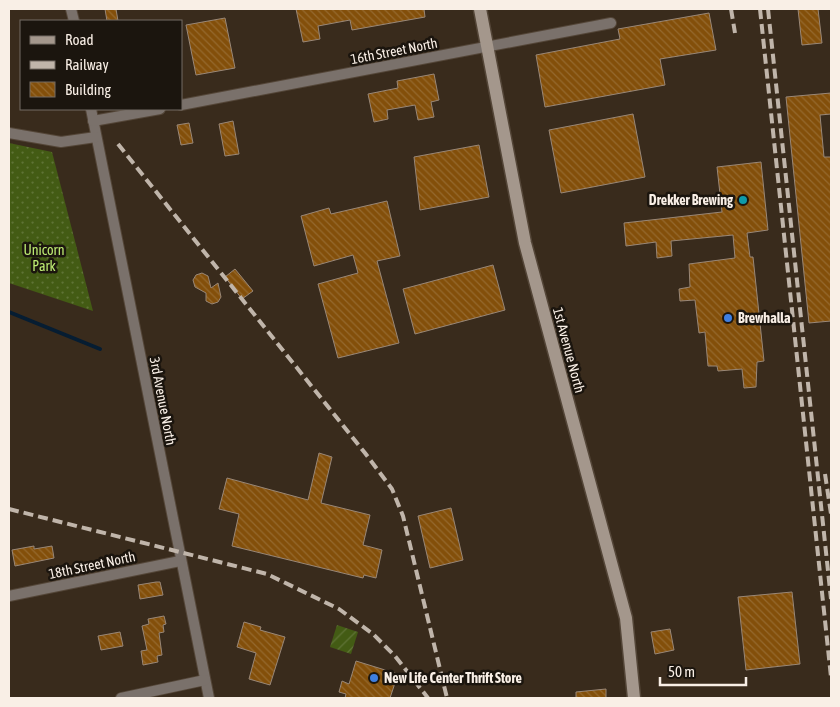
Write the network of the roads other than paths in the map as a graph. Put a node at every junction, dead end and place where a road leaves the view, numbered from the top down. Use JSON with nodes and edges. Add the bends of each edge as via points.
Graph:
{"nodes":[{"id":1,"x":480,"y":9,"type":"edge"},
{"id":2,"x":611,"y":23,"type":"dead end"},
{"id":3,"x":487,"y":47,"type":"junction"},
{"id":4,"x":182,"y":105,"type":"edge"},
{"id":5,"x":90,"y":110,"type":"edge"},
{"id":6,"x":154,"y":110,"type":"edge"},
{"id":7,"x":93,"y":121,"type":"junction"},
{"id":8,"x":9,"y":132,"type":"edge"},
{"id":9,"x":96,"y":137,"type":"junction"},
{"id":10,"x":180,"y":561,"type":"junction"},
{"id":11,"x":9,"y":596,"type":"edge"},
{"id":12,"x":206,"y":680,"type":"junction"},
{"id":13,"x":120,"y":698,"type":"edge"},
{"id":14,"x":211,"y":698,"type":"edge"},
{"id":15,"x":634,"y":698,"type":"edge"}],
"edges":[{"from":1,"to":3,"type":"street","name":"1st Avenue North"},
{"from":2,"to":3,"type":"street","name":"16th Street North"},
{"from":3,"to":4,"type":"street","name":"16th Street North"},
{"from":3,"to":15,"type":"street","name":"1st Avenue North","via":[[526,245],[626,618]]},
{"from":5,"to":7,"type":"street","name":"3rd Avenue North"},
{"from":6,"to":7,"type":"street"},
{"from":7,"to":9,"type":"street","name":"3rd Avenue North"},
{"from":8,"to":9,"type":"street","via":[[48,142]]},
{"from":9,"to":10,"type":"street","name":"3rd Avenue North"},
{"from":10,"to":11,"type":"street","name":"18th Street North"},
{"from":10,"to":12,"type":"street","name":"3rd Avenue North"},
{"from":12,"to":13,"type":"street"},
{"from":12,"to":14,"type":"street","name":"3rd Avenue North"}]}
